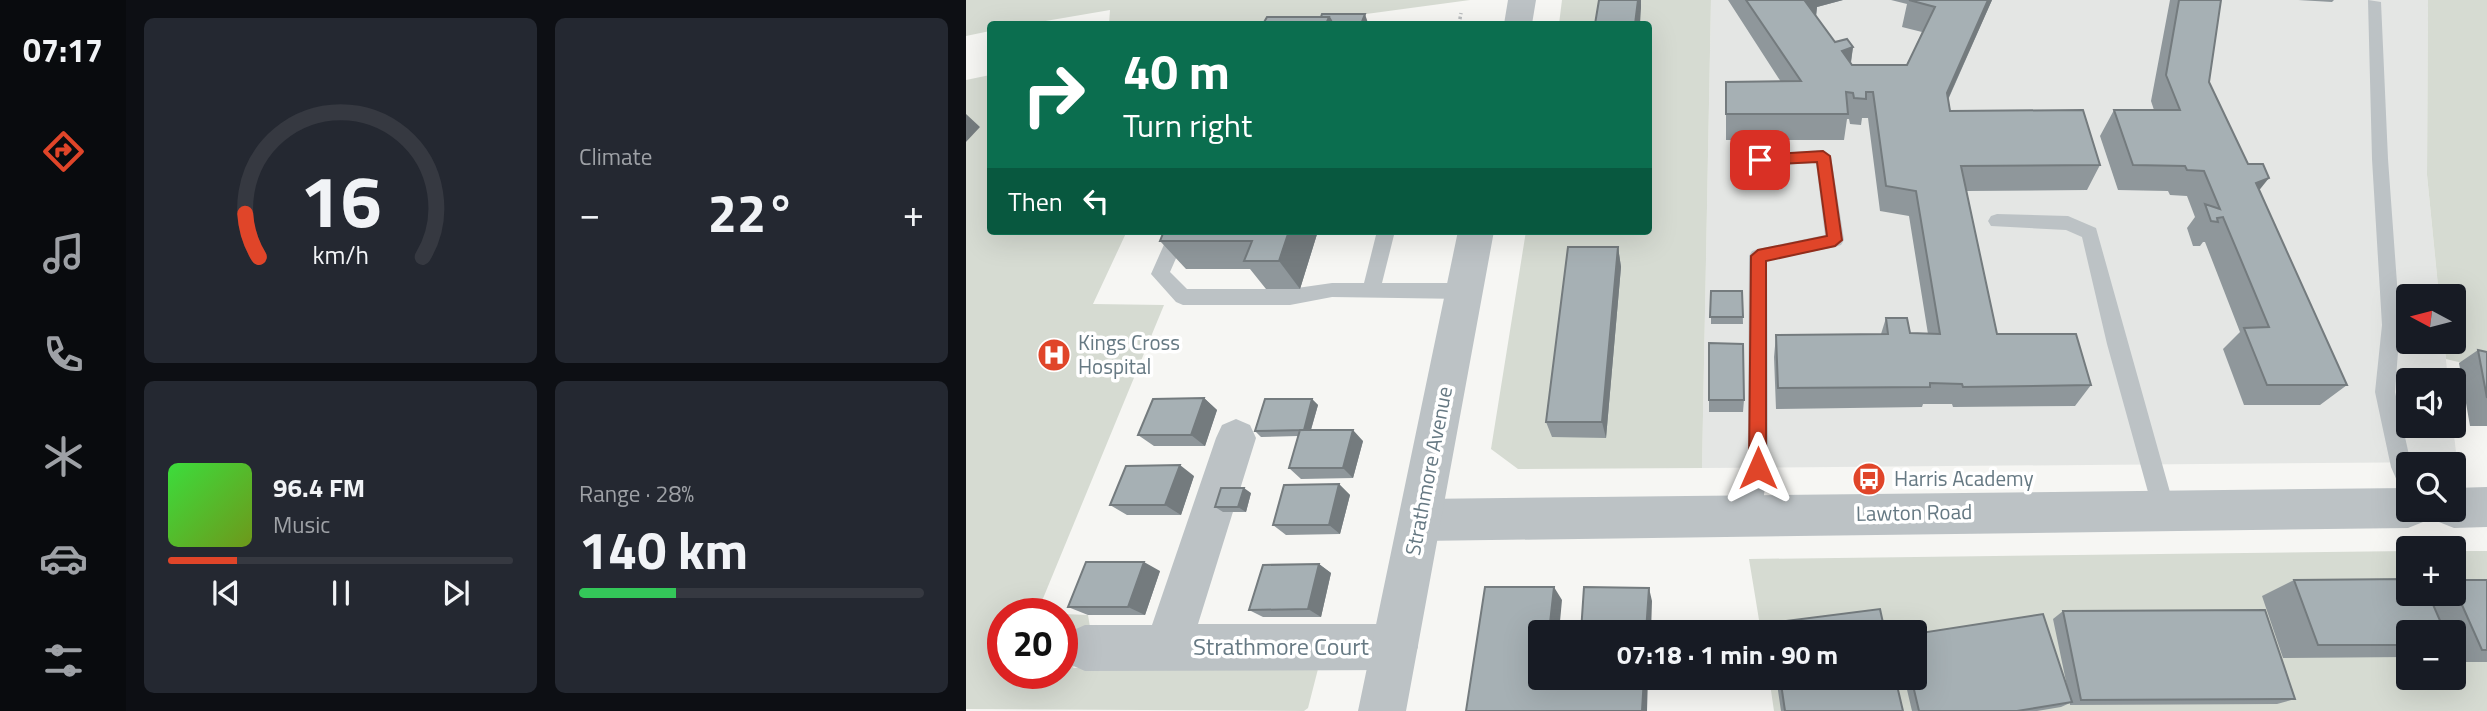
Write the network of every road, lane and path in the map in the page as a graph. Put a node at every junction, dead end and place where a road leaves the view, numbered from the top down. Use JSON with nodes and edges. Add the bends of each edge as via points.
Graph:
{"nodes":[{"id":1,"x":1522,"y":0,"type":"edge"},
{"id":2,"x":2374,"y":2,"type":"dead end"},
{"id":3,"x":1461,"y":13,"type":"dead end"},
{"id":4,"x":1460,"y":21,"type":"edge"},
{"id":5,"x":1518,"y":21,"type":"edge"},
{"id":6,"x":1760,"y":160,"type":"dead end"},
{"id":7,"x":1997,"y":221,"type":"dead end"},
{"id":8,"x":1177,"y":235,"type":"edge"},
{"id":9,"x":1385,"y":235,"type":"edge"},
{"id":10,"x":1475,"y":235,"type":"edge"},
{"id":11,"x":1371,"y":290,"type":"junction"},
{"id":12,"x":1464,"y":291,"type":"junction"},
{"id":13,"x":1236,"y":438,"type":"dead end"},
{"id":14,"x":2398,"y":452,"type":"edge"},
{"id":15,"x":2487,"y":507,"type":"edge"},
{"id":16,"x":2466,"y":508,"type":"edge"},
{"id":17,"x":2396,"y":509,"type":"edge"},
{"id":18,"x":2165,"y":510,"type":"junction"},
{"id":19,"x":1752,"y":514,"type":"junction"},
{"id":20,"x":1420,"y":520,"type":"junction"},
{"id":21,"x":1395,"y":647,"type":"junction"},
{"id":22,"x":1085,"y":648,"type":"dead end"},
{"id":23,"x":1167,"y":648,"type":"junction"},
{"id":24,"x":1382,"y":711,"type":"edge"}],
"edges":[{"from":1,"to":5,"type":"street"},
{"from":2,"to":14,"type":"lane","via":[[2391,325],[2385,392]]},
{"from":3,"to":4,"type":"path"},
{"from":6,"to":19,"type":"lane","via":[[1823,156],[1835,240],[1758,256],[1758,468]]},
{"from":7,"to":18,"type":"lane","via":[[2068,223],[2090,233]]},
{"from":8,"to":11,"type":"lane","via":[[1160,274],[1183,297],[1290,297]]},
{"from":9,"to":11,"type":"lane"},
{"from":10,"to":12,"type":"street","name":"Strathmore Avenue"},
{"from":11,"to":12,"type":"lane"},
{"from":12,"to":20,"type":"street","name":"Strathmore Avenue"},
{"from":13,"to":23,"type":"street","name":"Strathmore Court"},
{"from":15,"to":16,"type":"street"},
{"from":17,"to":18,"type":"street","name":"Lawton Road"},
{"from":18,"to":19,"type":"street","name":"Lawton Road"},
{"from":19,"to":20,"type":"street","name":"Lawton Road"},
{"from":20,"to":21,"type":"street","name":"Strathmore Avenue"},
{"from":21,"to":23,"type":"street","name":"Strathmore Court"},
{"from":21,"to":24,"type":"street","name":"Strathmore Avenue"},
{"from":22,"to":23,"type":"street","name":"Strathmore Court"}]}
